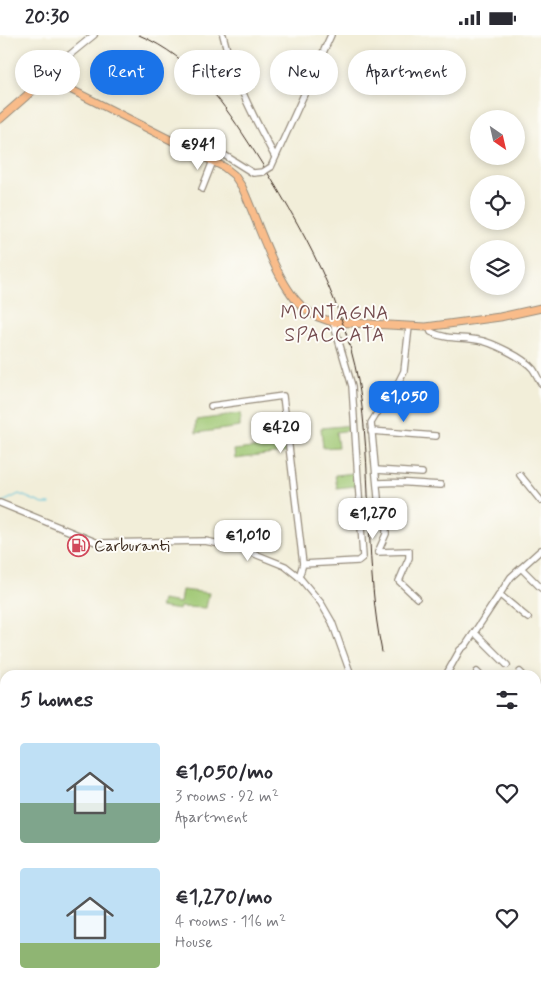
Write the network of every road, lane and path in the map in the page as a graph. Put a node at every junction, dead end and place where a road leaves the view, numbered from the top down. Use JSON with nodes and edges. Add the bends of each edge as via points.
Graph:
{"nodes":[{"id":1,"x":94,"y":35,"type":"edge"},
{"id":2,"x":223,"y":35,"type":"edge"},
{"id":3,"x":331,"y":35,"type":"edge"},
{"id":4,"x":76,"y":50,"type":"edge"},
{"id":5,"x":80,"y":93,"type":"edge"},
{"id":6,"x":28,"y":95,"type":"edge"},
{"id":7,"x":0,"y":119,"type":"edge"},
{"id":8,"x":183,"y":146,"type":"junction"},
{"id":9,"x":275,"y":157,"type":"junction"},
{"id":10,"x":213,"y":161,"type":"junction"},
{"id":11,"x":202,"y":189,"type":"dead end"},
{"id":12,"x":541,"y":308,"type":"edge"},
{"id":13,"x":333,"y":322,"type":"junction"},
{"id":14,"x":409,"y":327,"type":"junction"},
{"id":15,"x":429,"y":327,"type":"junction"},
{"id":16,"x":541,"y":383,"type":"edge"},
{"id":17,"x":211,"y":406,"type":"dead end"},
{"id":18,"x":371,"y":431,"type":"junction"},
{"id":19,"x":436,"y":436,"type":"dead end"},
{"id":20,"x":376,"y":470,"type":"junction"},
{"id":21,"x":422,"y":473,"type":"dead end"},
{"id":22,"x":520,"y":475,"type":"dead end"},
{"id":23,"x":378,"y":483,"type":"junction"},
{"id":24,"x":442,"y":485,"type":"dead end"},
{"id":25,"x":541,"y":501,"type":"edge"},
{"id":26,"x":2,"y":504,"type":"edge"},
{"id":27,"x":541,"y":550,"type":"edge"},
{"id":28,"x":303,"y":564,"type":"junction"},
{"id":29,"x":521,"y":568,"type":"junction"},
{"id":30,"x":299,"y":577,"type":"junction"},
{"id":31,"x":541,"y":588,"type":"edge"},
{"id":32,"x":499,"y":594,"type":"junction"},
{"id":33,"x":417,"y":598,"type":"dead end"},
{"id":34,"x":528,"y":618,"type":"dead end"},
{"id":35,"x":475,"y":633,"type":"junction"},
{"id":36,"x":507,"y":665,"type":"dead end"},
{"id":37,"x":349,"y":670,"type":"edge"},
{"id":38,"x":449,"y":670,"type":"edge"}],
"edges":[{"from":1,"to":4,"type":"street"},
{"from":2,"to":9,"type":"street","via":[[235,76]]},
{"from":3,"to":9,"type":"street"},
{"from":5,"to":8,"type":"main road"},
{"from":6,"to":7,"type":"main road"},
{"from":8,"to":9,"type":"street","bridge":true,"via":[[189,138],[197,138],[253,173],[271,167]]},
{"from":8,"to":10,"type":"main road"},
{"from":10,"to":11,"type":"street"},
{"from":10,"to":13,"type":"main road","via":[[228,170],[242,187],[289,291],[310,313]]},
{"from":12,"to":15,"type":"main road"},
{"from":13,"to":14,"type":"main road"},
{"from":13,"to":28,"type":"street","via":[[352,386],[363,557],[358,561]]},
{"from":14,"to":15,"type":"main road"},
{"from":14,"to":18,"type":"street","via":[[404,371],[395,394],[388,397],[371,423]]},
{"from":15,"to":16,"type":"street","via":[[431,333],[439,336],[481,340],[506,352],[533,369]]},
{"from":17,"to":28,"type":"street","via":[[283,396]]},
{"from":18,"to":19,"type":"street"},
{"from":18,"to":20,"type":"street"},
{"from":20,"to":21,"type":"street"},
{"from":20,"to":23,"type":"street"},
{"from":22,"to":25,"type":"street"},
{"from":23,"to":24,"type":"street","via":[[404,481]]},
{"from":23,"to":33,"type":"street","via":[[379,508],[386,522],[386,534],[378,552],[409,551],[410,558],[399,581]]},
{"from":26,"to":30,"type":"street","via":[[98,543],[205,541],[224,544],[276,562]]},
{"from":27,"to":29,"type":"street"},
{"from":28,"to":30,"type":"street"},
{"from":29,"to":31,"type":"street"},
{"from":29,"to":32,"type":"street"},
{"from":30,"to":37,"type":"street","via":[[332,622]]},
{"from":32,"to":34,"type":"street"},
{"from":32,"to":35,"type":"street"},
{"from":35,"to":36,"type":"street"},
{"from":35,"to":38,"type":"street"}]}
